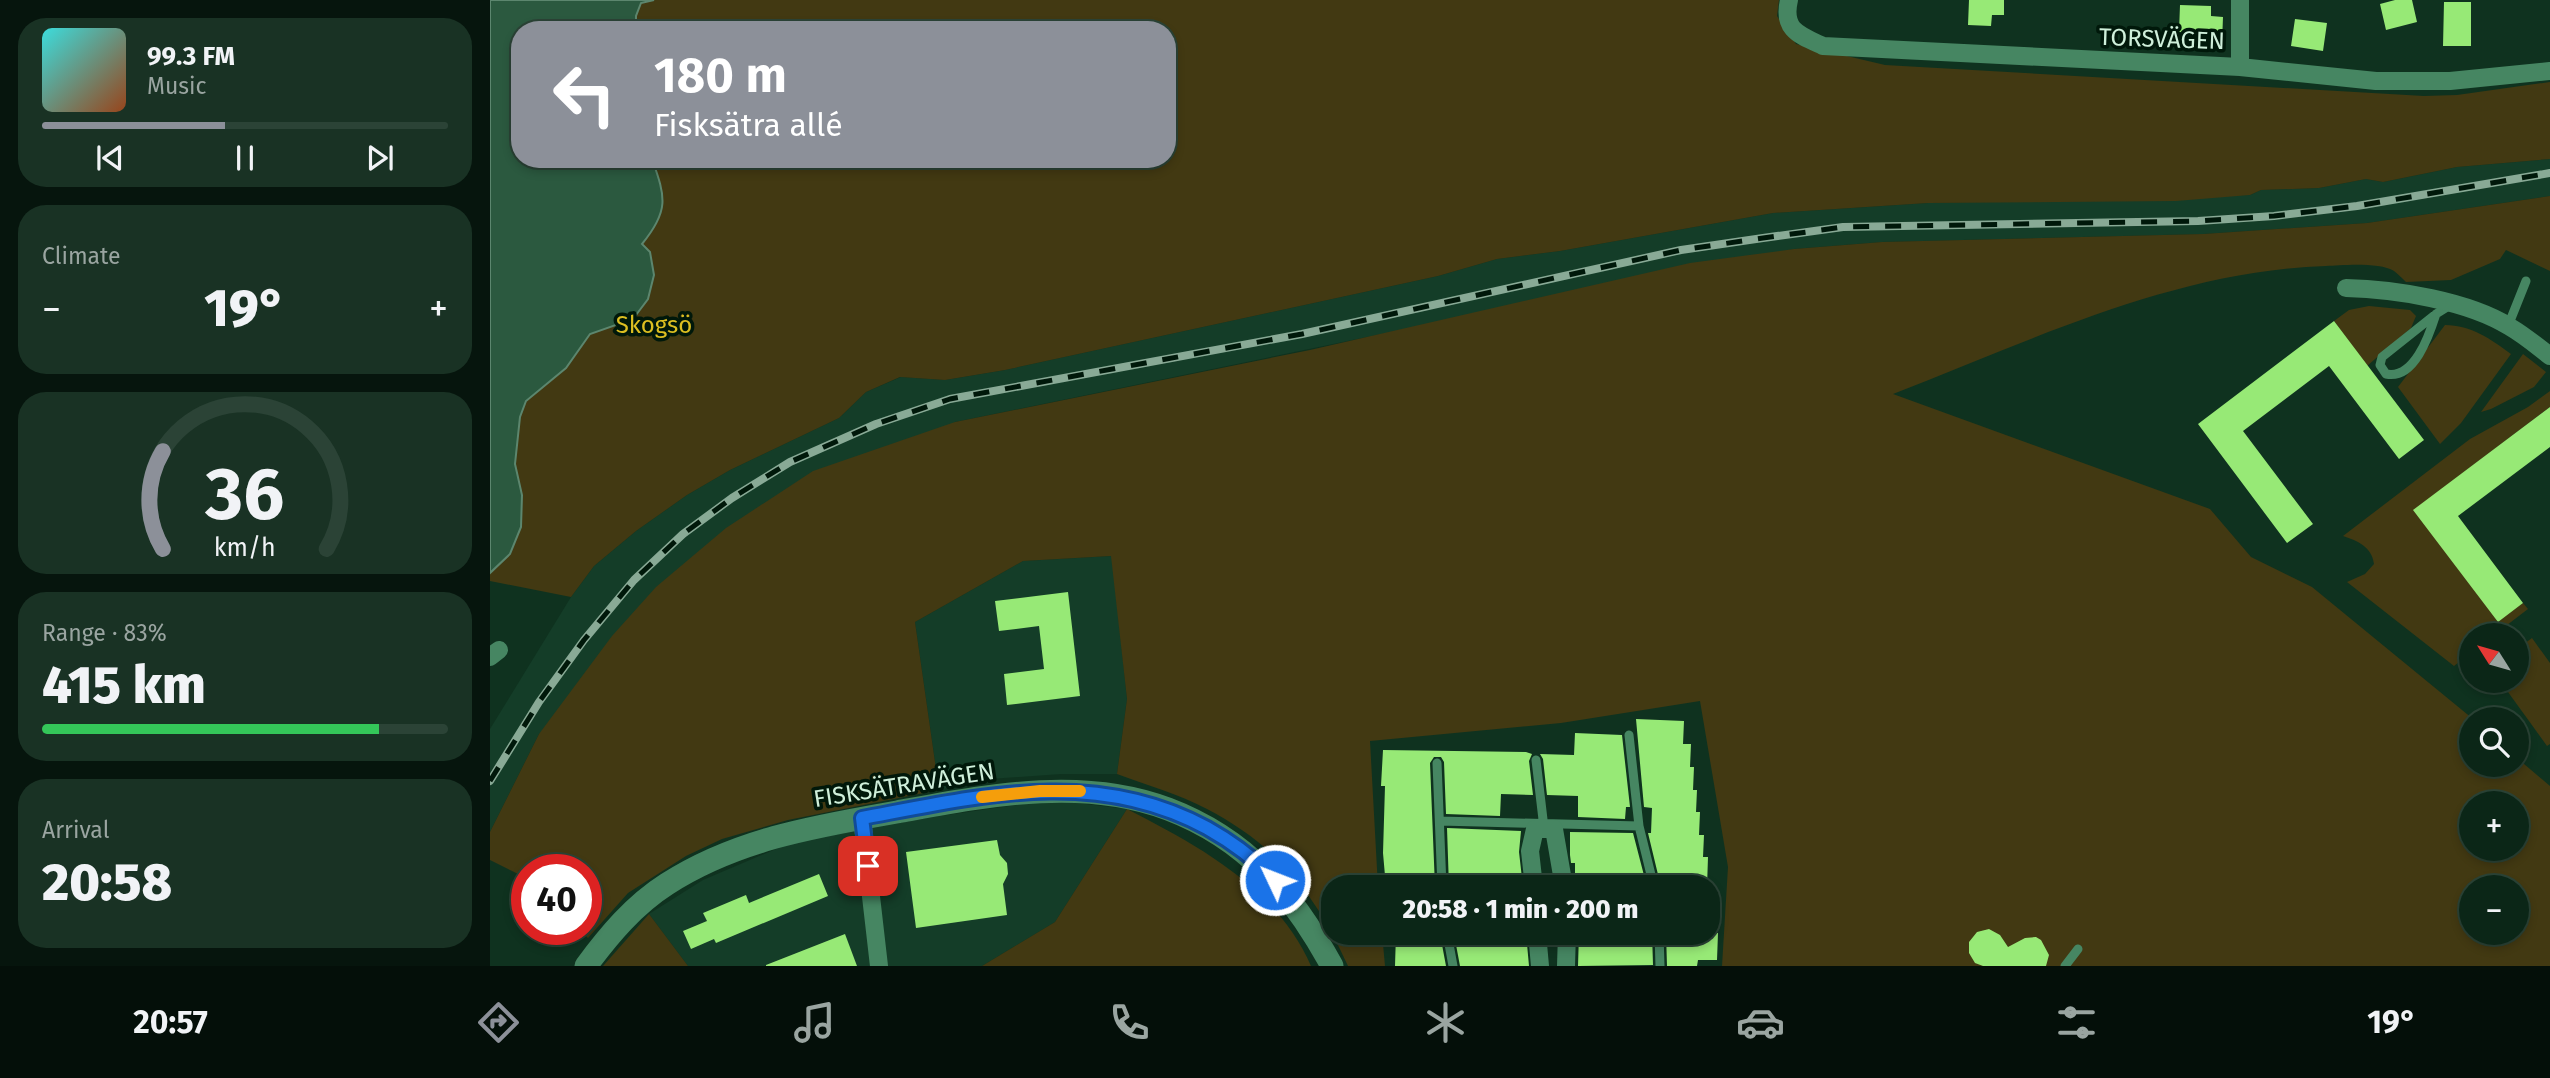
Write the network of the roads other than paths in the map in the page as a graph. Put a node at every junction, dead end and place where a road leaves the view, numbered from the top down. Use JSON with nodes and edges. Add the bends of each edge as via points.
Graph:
{"nodes":[{"id":1,"x":2240,"y":0,"type":"edge"},
{"id":2,"x":1787,"y":7,"type":"edge"},
{"id":3,"x":2240,"y":67,"type":"junction"},
{"id":4,"x":2550,"y":71,"type":"edge"},
{"id":5,"x":2526,"y":281,"type":"dead end"},
{"id":6,"x":2346,"y":288,"type":"dead end"},
{"id":7,"x":2454,"y":303,"type":"junction"},
{"id":8,"x":2436,"y":314,"type":"junction"},
{"id":9,"x":2508,"y":326,"type":"junction"},
{"id":10,"x":2550,"y":356,"type":"edge"},
{"id":11,"x":1629,"y":735,"type":"dead end"},
{"id":12,"x":1536,"y":760,"type":"dead end"},
{"id":13,"x":1437,"y":763,"type":"dead end"},
{"id":14,"x":862,"y":818,"type":"junction"},
{"id":15,"x":1440,"y":821,"type":"junction"},
{"id":16,"x":1544,"y":826,"type":"junction"},
{"id":17,"x":1639,"y":826,"type":"junction"},
{"id":18,"x":1442,"y":875,"type":"edge"},
{"id":19,"x":1533,"y":875,"type":"edge"},
{"id":20,"x":1562,"y":875,"type":"edge"},
{"id":21,"x":1651,"y":875,"type":"edge"},
{"id":22,"x":1449,"y":945,"type":"edge"},
{"id":23,"x":1538,"y":945,"type":"edge"},
{"id":24,"x":1567,"y":945,"type":"edge"},
{"id":25,"x":1659,"y":945,"type":"edge"},
{"id":26,"x":2078,"y":949,"type":"dead end"},
{"id":27,"x":586,"y":966,"type":"edge"},
{"id":28,"x":879,"y":966,"type":"edge"},
{"id":29,"x":1332,"y":966,"type":"edge"},
{"id":30,"x":1453,"y":966,"type":"edge"},
{"id":31,"x":1540,"y":966,"type":"edge"},
{"id":32,"x":1566,"y":966,"type":"edge"},
{"id":33,"x":1660,"y":966,"type":"edge"},
{"id":34,"x":2065,"y":966,"type":"edge"}],
"edges":[{"from":1,"to":3,"type":"street"},
{"from":2,"to":3,"type":"street","name":"TORSVÄGEN","via":[[1795,34],[1823,46]]},
{"from":3,"to":4,"type":"street","name":"TORSVÄGEN","via":[[2376,81],[2450,81]]},
{"from":5,"to":9,"type":"lane"},
{"from":6,"to":7,"type":"street"},
{"from":7,"to":8,"type":"lane"},
{"from":7,"to":9,"type":"street"},
{"from":8,"to":8,"type":"lane","via":[[2382,357],[2380,365],[2386,374],[2395,376],[2406,370],[2429,339]]},
{"from":9,"to":10,"type":"street"},
{"from":11,"to":17,"type":"lane"},
{"from":12,"to":16,"type":"lane"},
{"from":13,"to":15,"type":"lane"},
{"from":14,"to":27,"type":"street","name":"FISKSÄTRAVÄGEN","via":[[787,833],[696,868],[637,906]]},
{"from":14,"to":28,"type":"street"},
{"from":14,"to":29,"type":"street","name":"FISKSÄTRAVÄGEN","via":[[1040,791],[1114,794],[1144,801],[1213,832],[1265,870],[1300,912]]},
{"from":15,"to":16,"type":"lane"},
{"from":15,"to":18,"type":"lane"},
{"from":16,"to":17,"type":"lane"},
{"from":16,"to":19,"type":"street","via":[[1535,829],[1530,851]]},
{"from":16,"to":20,"type":"street","via":[[1554,829]]},
{"from":17,"to":21,"type":"lane"},
{"from":22,"to":30,"type":"lane"},
{"from":23,"to":31,"type":"street"},
{"from":24,"to":32,"type":"street"},
{"from":25,"to":33,"type":"lane"},
{"from":26,"to":34,"type":"lane"}]}
